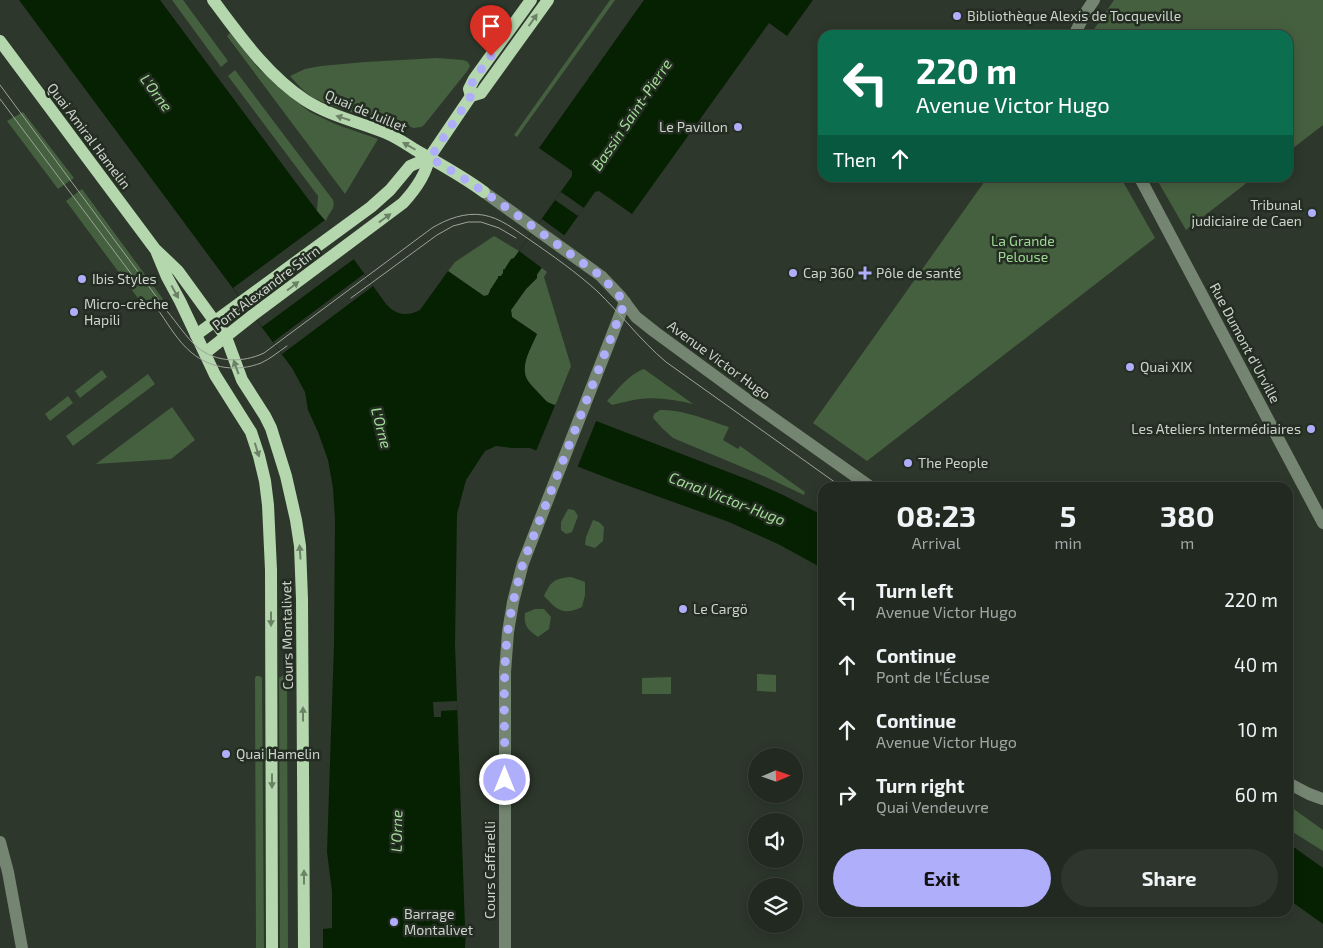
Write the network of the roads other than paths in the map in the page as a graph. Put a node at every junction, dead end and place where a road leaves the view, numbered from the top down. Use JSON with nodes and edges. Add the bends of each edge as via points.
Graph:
{"nodes":[{"id":1,"x":212,"y":0,"type":"edge"},
{"id":2,"x":531,"y":0,"type":"edge"},
{"id":3,"x":548,"y":0,"type":"edge"},
{"id":4,"x":1094,"y":0,"type":"edge"},
{"id":5,"x":1077,"y":30,"type":"edge"},
{"id":6,"x":0,"y":41,"type":"edge"},
{"id":7,"x":471,"y":96,"type":"junction"},
{"id":8,"x":430,"y":158,"type":"junction"},
{"id":9,"x":1142,"y":182,"type":"edge"},
{"id":10,"x":484,"y":192,"type":"joint"},
{"id":11,"x":155,"y":249,"type":"junction"},
{"id":12,"x":625,"y":302,"type":"junction"},
{"id":13,"x":215,"y":321,"type":"junction"},
{"id":14,"x":196,"y":335,"type":"junction"},
{"id":15,"x":226,"y":337,"type":"junction"},
{"id":16,"x":205,"y":353,"type":"junction"},
{"id":17,"x":864,"y":482,"type":"edge"},
{"id":18,"x":1323,"y":523,"type":"edge"},
{"id":19,"x":1293,"y":785,"type":"edge"},
{"id":20,"x":1323,"y":799,"type":"edge"},
{"id":21,"x":0,"y":842,"type":"edge"},
{"id":22,"x":22,"y":948,"type":"edge"},
{"id":23,"x":272,"y":948,"type":"edge"},
{"id":24,"x":304,"y":948,"type":"edge"},
{"id":25,"x":505,"y":948,"type":"edge"}],
"edges":[{"from":8,"to":1,"type":"main road","name":"Quai de Juillet","one_way":true,"via":[[389,134],[320,110],[294,93],[248,47]]},
{"from":2,"to":7,"type":"main road","via":[[474,79],[469,89]]},
{"from":7,"to":3,"type":"main road","one_way":true,"via":[[481,94]]},
{"from":4,"to":5,"type":"street"},
{"from":6,"to":11,"type":"main road","name":"Quai Amiral Hamelin"},
{"from":7,"to":8,"type":"main road","name":"Pont Alexandre Stirn"},
{"from":8,"to":10,"type":"main road"},
{"from":8,"to":13,"type":"main road","name":"Pont Alexandre Stirn","via":[[410,166],[385,195]]},
{"from":15,"to":8,"type":"main road","name":"Pont Alexandre Stirn","one_way":true,"via":[[403,204],[428,168]]},
{"from":9,"to":18,"type":"street","name":"Rue Dumont d'Urville"},
{"from":10,"to":12,"type":"street","name":"Avenue Victor Hugo","via":[[601,276]]},
{"from":11,"to":13,"type":"main road","name":"Quai Amiral Hamelin","via":[[178,271]]},
{"from":11,"to":14,"type":"main road","name":"Quai Amiral Hamelin","one_way":true},
{"from":12,"to":17,"type":"street","name":"Avenue Victor Hugo","via":[[636,317],[668,343]]},
{"from":12,"to":25,"type":"street","name":"Cours Caffarelli","via":[[523,563],[513,602],[505,680]]},
{"from":13,"to":14,"type":"main road","name":"Pont Alexandre Stirn"},
{"from":13,"to":15,"type":"main road","name":"Quai Amiral Hamelin"},
{"from":14,"to":16,"type":"main road","name":"Quai Amiral Hamelin"},
{"from":15,"to":16,"type":"main road","name":"Pont Alexandre Stirn"},
{"from":24,"to":15,"type":"main road","name":"Cours Montalivet","one_way":true,"via":[[300,546],[292,497],[277,446],[265,416],[242,380]]},
{"from":16,"to":23,"type":"main road","name":"Cours Montalivet","one_way":true,"via":[[215,376],[250,432],[262,468],[268,505]]},
{"from":19,"to":20,"type":"street"},
{"from":21,"to":22,"type":"street"}]}
